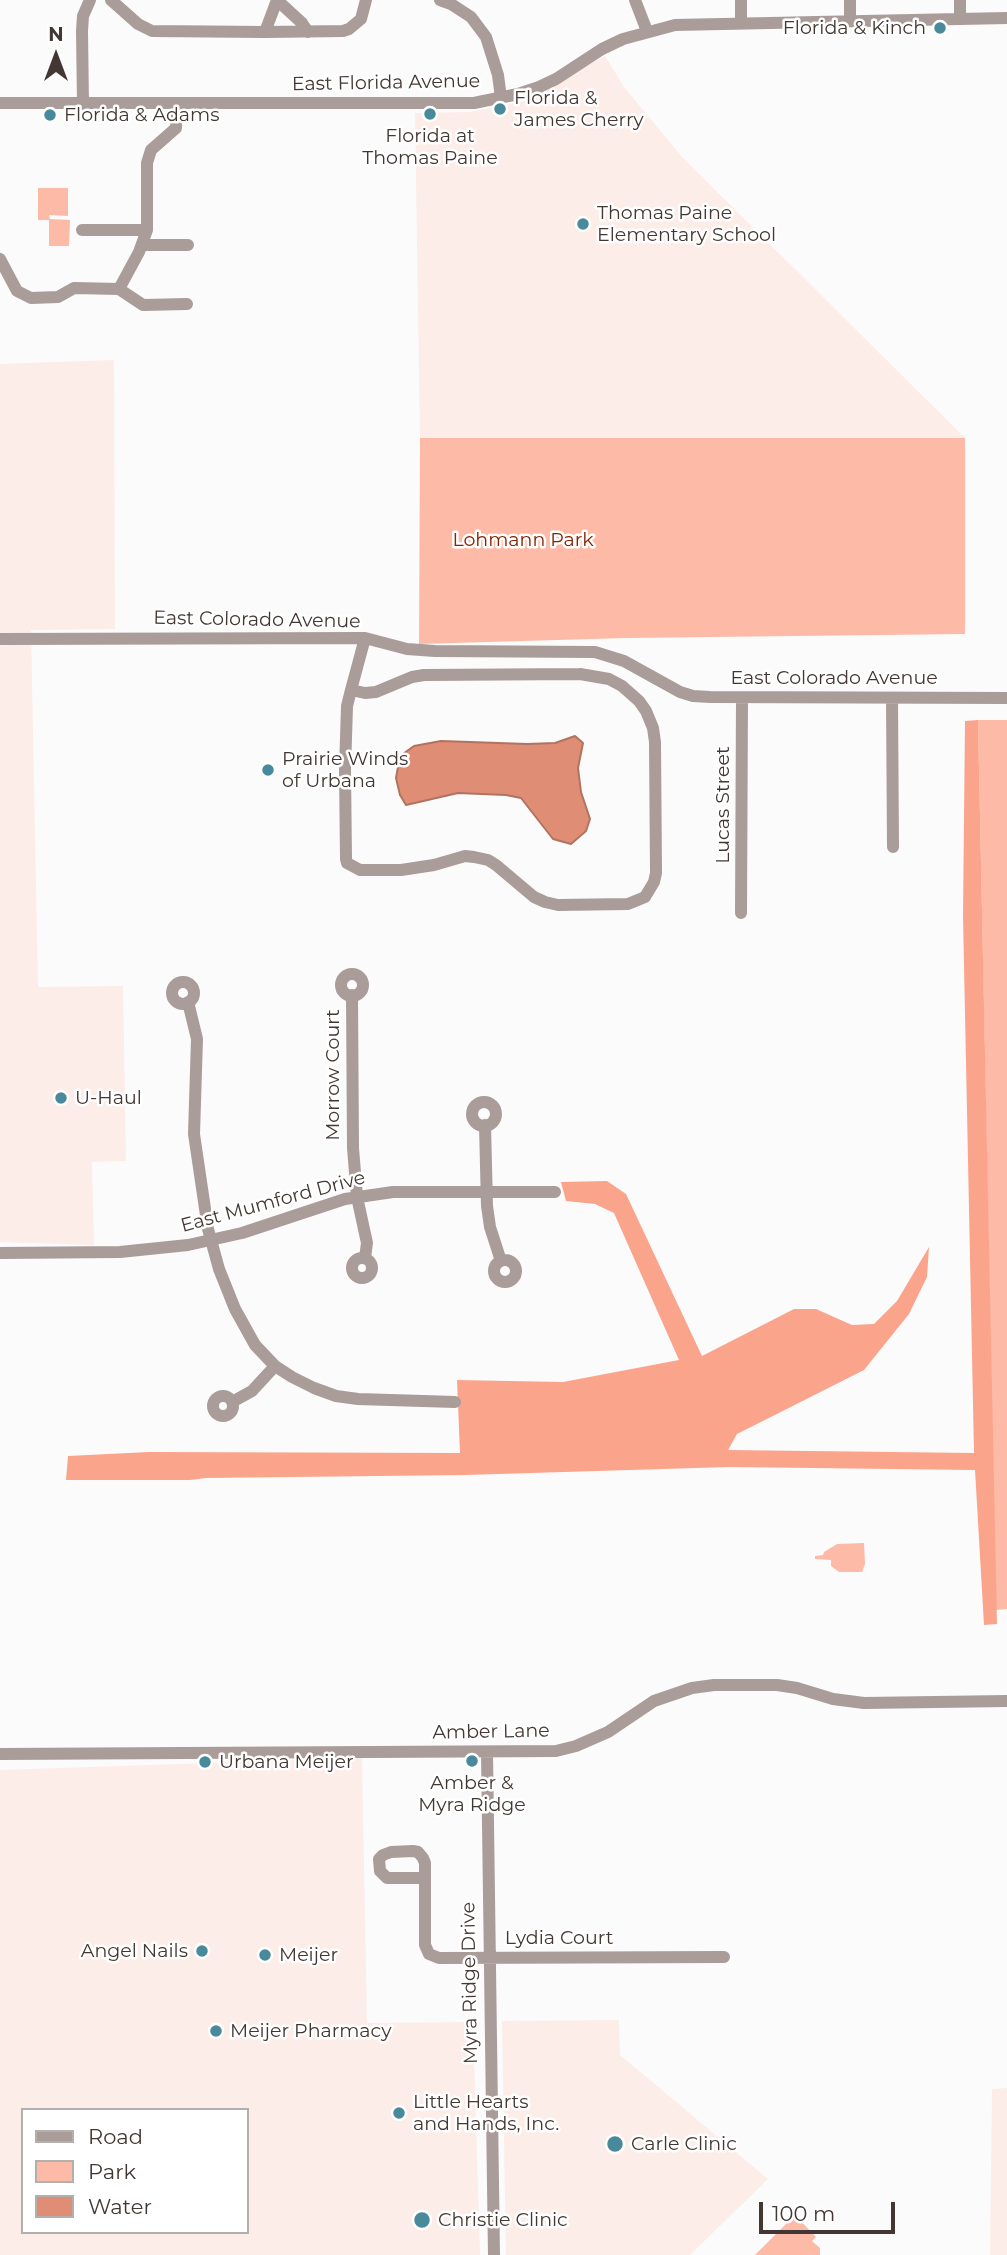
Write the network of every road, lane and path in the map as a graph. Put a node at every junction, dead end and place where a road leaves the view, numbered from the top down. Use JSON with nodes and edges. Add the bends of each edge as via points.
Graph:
{"nodes":[{"id":1,"x":90,"y":0,"type":"edge"},
{"id":2,"x":111,"y":0,"type":"edge"},
{"id":3,"x":277,"y":0,"type":"edge"},
{"id":4,"x":366,"y":0,"type":"edge"},
{"id":5,"x":440,"y":0,"type":"edge"},
{"id":6,"x":635,"y":0,"type":"edge"},
{"id":7,"x":741,"y":0,"type":"edge"},
{"id":8,"x":850,"y":0,"type":"edge"},
{"id":9,"x":960,"y":0,"type":"edge"},
{"id":10,"x":1007,"y":18,"type":"edge"},
{"id":11,"x":960,"y":19,"type":"junction"},
{"id":12,"x":850,"y":21,"type":"junction"},
{"id":13,"x":741,"y":23,"type":"junction"},
{"id":14,"x":647,"y":31,"type":"junction"},
{"id":15,"x":265,"y":32,"type":"junction"},
{"id":16,"x":309,"y":32,"type":"junction"},
{"id":17,"x":501,"y":98,"type":"junction"},
{"id":18,"x":0,"y":103,"type":"edge"},
{"id":19,"x":83,"y":104,"type":"junction"},
{"id":20,"x":177,"y":104,"type":"junction"},
{"id":21,"x":82,"y":230,"type":"dead end"},
{"id":22,"x":147,"y":230,"type":"junction"},
{"id":23,"x":188,"y":244,"type":"dead end"},
{"id":24,"x":142,"y":245,"type":"junction"},
{"id":25,"x":0,"y":259,"type":"edge"},
{"id":26,"x":119,"y":289,"type":"junction"},
{"id":27,"x":187,"y":304,"type":"dead end"},
{"id":28,"x":365,"y":638,"type":"junction"},
{"id":29,"x":0,"y":639,"type":"edge"},
{"id":30,"x":351,"y":690,"type":"junction"},
{"id":31,"x":742,"y":698,"type":"junction"},
{"id":32,"x":892,"y":698,"type":"junction"},
{"id":33,"x":1007,"y":698,"type":"edge"},
{"id":34,"x":893,"y":847,"type":"dead end"},
{"id":35,"x":741,"y":913,"type":"dead end"},
{"id":36,"x":352,"y":995,"type":"dead end"},
{"id":37,"x":188,"y":1002,"type":"dead end"},
{"id":38,"x":485,"y":1125,"type":"dead end"},
{"id":39,"x":486,"y":1191,"type":"junction"},
{"id":40,"x":555,"y":1192,"type":"dead end"},
{"id":41,"x":357,"y":1197,"type":"junction"},
{"id":42,"x":211,"y":1241,"type":"junction"},
{"id":43,"x":0,"y":1253,"type":"edge"},
{"id":44,"x":365,"y":1258,"type":"dead end"},
{"id":45,"x":501,"y":1261,"type":"dead end"},
{"id":46,"x":275,"y":1366,"type":"junction"},
{"id":47,"x":232,"y":1402,"type":"dead end"},
{"id":48,"x":455,"y":1402,"type":"dead end"},
{"id":49,"x":1006,"y":1705,"type":"edge"},
{"id":50,"x":487,"y":1752,"type":"junction"},
{"id":51,"x":0,"y":1754,"type":"edge"},
{"id":52,"x":425,"y":1878,"type":"dead end"},
{"id":53,"x":724,"y":1957,"type":"dead end"},
{"id":54,"x":489,"y":1958,"type":"junction"},
{"id":55,"x":494,"y":2255,"type":"edge"}],
"edges":[{"from":1,"to":19,"type":"street","via":[[82,30]]},
{"from":2,"to":15,"type":"street","via":[[152,31]]},
{"from":3,"to":15,"type":"street"},
{"from":3,"to":16,"type":"street"},
{"from":4,"to":16,"type":"street","via":[[361,19],[349,29]]},
{"from":5,"to":17,"type":"street","via":[[461,9],[486,37]]},
{"from":6,"to":14,"type":"street"},
{"from":7,"to":13,"type":"street"},
{"from":8,"to":12,"type":"street"},
{"from":9,"to":11,"type":"street"},
{"from":10,"to":11,"type":"street","name":"East Florida Avenue"},
{"from":11,"to":12,"type":"street","name":"East Florida Avenue"},
{"from":12,"to":13,"type":"street","name":"East Florida Avenue"},
{"from":13,"to":14,"type":"street","name":"East Florida Avenue","via":[[687,24]]},
{"from":14,"to":17,"type":"street","name":"East Florida Avenue","via":[[602,49],[548,83]]},
{"from":15,"to":16,"type":"street"},
{"from":17,"to":20,"type":"street","name":"East Florida Avenue","via":[[450,104]]},
{"from":18,"to":19,"type":"street","name":"East Florida Avenue"},
{"from":19,"to":20,"type":"street","name":"East Florida Avenue"},
{"from":20,"to":22,"type":"street","via":[[176,128],[151,150],[147,163]]},
{"from":21,"to":22,"type":"street"},
{"from":22,"to":24,"type":"street"},
{"from":23,"to":24,"type":"street"},
{"from":24,"to":26,"type":"street"},
{"from":25,"to":26,"type":"street","via":[[17,291],[31,298],[58,297],[74,288]]},
{"from":26,"to":27,"type":"street","via":[[143,305]]},
{"from":28,"to":29,"type":"street","name":"East Colorado Avenue"},
{"from":28,"to":30,"type":"street"},
{"from":28,"to":31,"type":"street","name":"East Colorado Avenue","via":[[435,651],[595,652],[624,661],[680,692]]},
{"from":30,"to":30,"type":"street","via":[[347,706],[346,859],[353,867],[416,869],[465,856],[488,860],[534,897],[558,905],[628,904],[648,893],[656,873],[656,742],[646,711],[622,686],[580,674],[424,675],[376,692]]},
{"from":31,"to":32,"type":"street","name":"East Colorado Avenue"},
{"from":31,"to":35,"type":"street","name":"Lucas Street"},
{"from":32,"to":33,"type":"street","name":"East Colorado Avenue"},
{"from":32,"to":34,"type":"street"},
{"from":36,"to":41,"type":"street","name":"Morrow Court"},
{"from":37,"to":42,"type":"street","via":[[197,1039],[195,1147]]},
{"from":38,"to":39,"type":"street"},
{"from":39,"to":40,"type":"street","name":"East Mumford Drive"},
{"from":39,"to":41,"type":"street","name":"East Mumford Drive","via":[[404,1191]]},
{"from":39,"to":45,"type":"street","via":[[490,1227]]},
{"from":41,"to":42,"type":"street","name":"East Mumford Drive"},
{"from":41,"to":44,"type":"street","name":"Morrow Court","via":[[367,1243]]},
{"from":42,"to":43,"type":"street","name":"East Mumford Drive","via":[[156,1250]]},
{"from":42,"to":46,"type":"street","via":[[242,1324]]},
{"from":46,"to":47,"type":"street","via":[[252,1391]]},
{"from":46,"to":48,"type":"street","via":[[336,1396]]},
{"from":49,"to":50,"type":"street","name":"Amber Lane","via":[[864,1703],[777,1685],[714,1685],[654,1701],[608,1732],[576,1746],[542,1752]]},
{"from":50,"to":51,"type":"street","name":"Amber Lane"},
{"from":50,"to":54,"type":"street","name":"Myra Ridge Drive"},
{"from":52,"to":54,"type":"street","name":"Lydia Court","via":[[425,1945],[429,1954]]},
{"from":53,"to":54,"type":"street","name":"Lydia Court"},
{"from":54,"to":55,"type":"street","name":"Myra Ridge Drive"}]}
